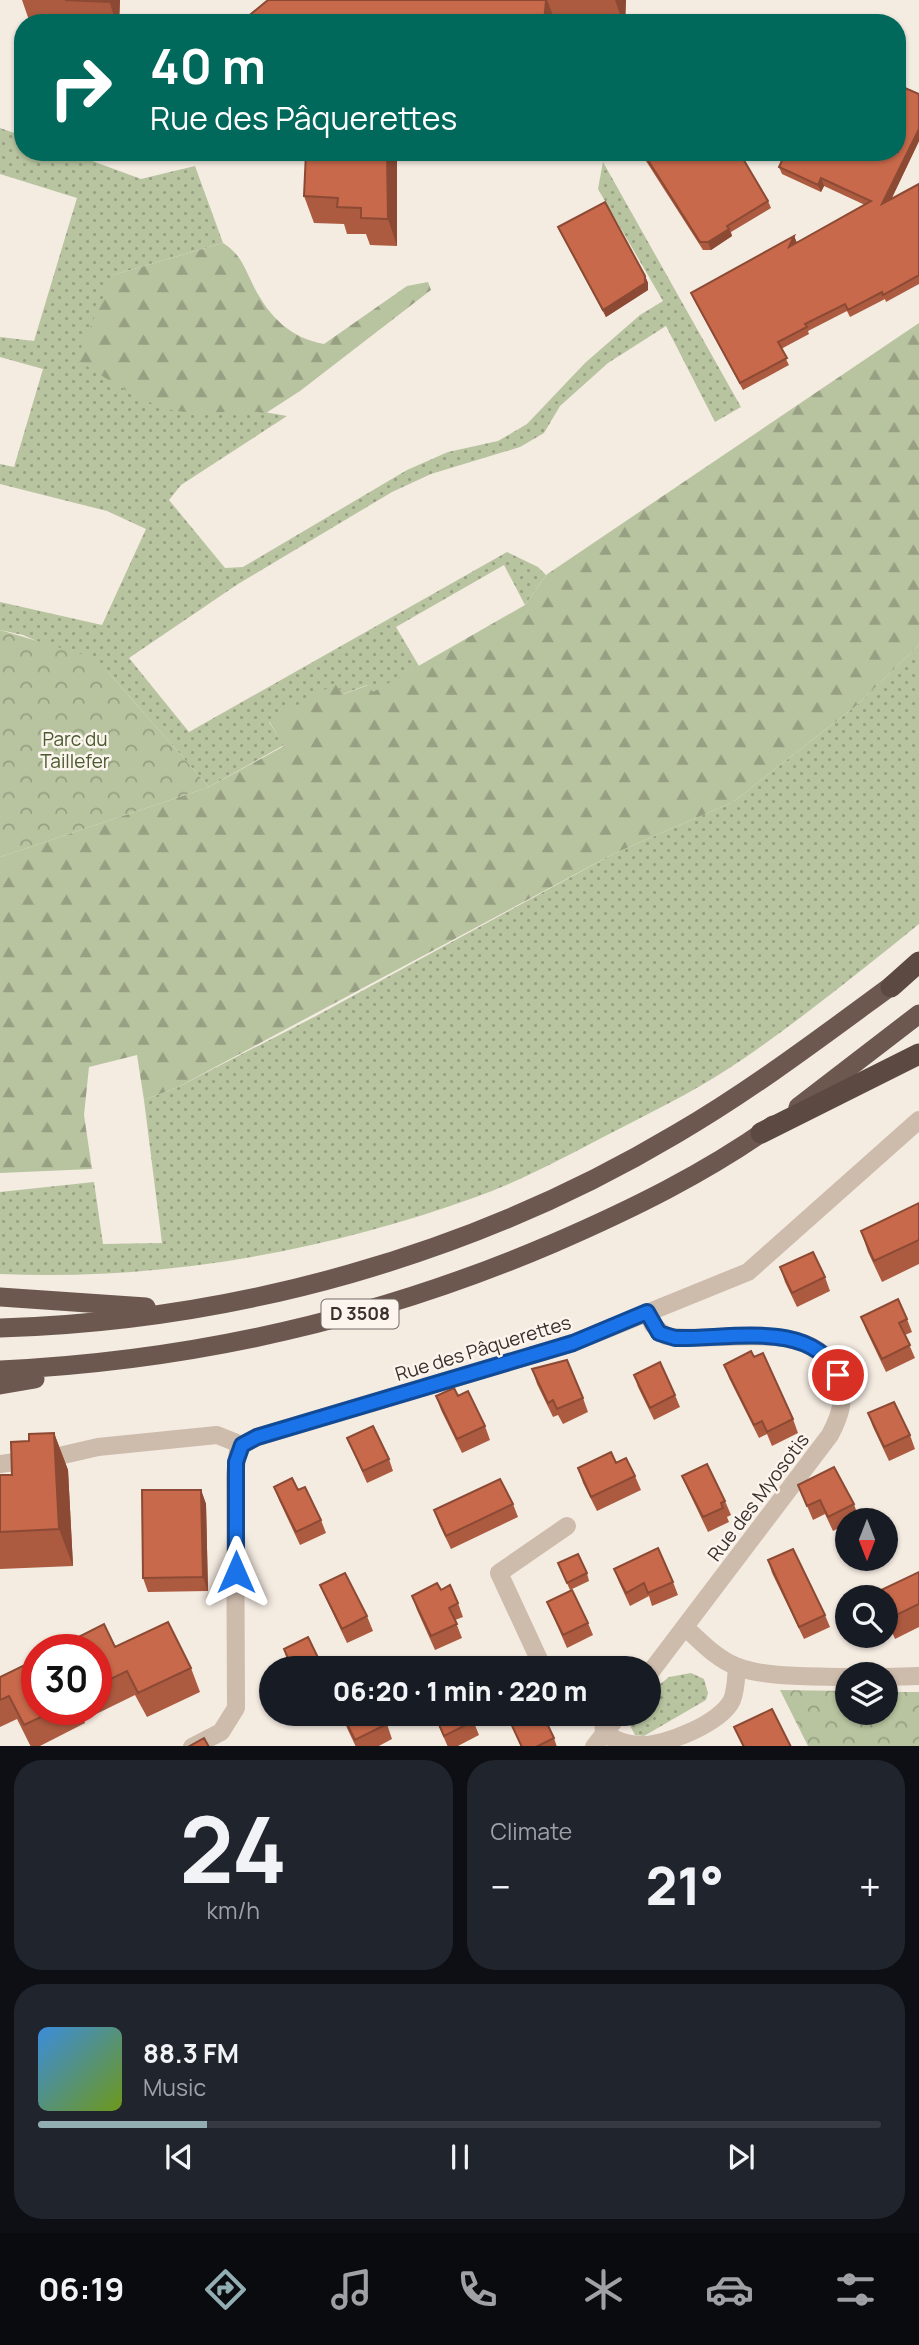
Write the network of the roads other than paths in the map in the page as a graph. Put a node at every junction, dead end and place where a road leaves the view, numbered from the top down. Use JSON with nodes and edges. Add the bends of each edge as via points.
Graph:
{"nodes":[{"id":1,"x":919,"y":964,"type":"edge"},
{"id":2,"x":891,"y":987,"type":"joint"},
{"id":3,"x":919,"y":1014,"type":"edge"},
{"id":4,"x":919,"y":1054,"type":"edge"},
{"id":5,"x":919,"y":1119,"type":"edge"},
{"id":6,"x":761,"y":1133,"type":"junction"},
{"id":7,"x":0,"y":1297,"type":"edge"},
{"id":8,"x":186,"y":1310,"type":"junction"},
{"id":9,"x":647,"y":1312,"type":"junction"},
{"id":10,"x":0,"y":1328,"type":"edge"},
{"id":11,"x":136,"y":1360,"type":"junction"},
{"id":12,"x":0,"y":1370,"type":"edge"},
{"id":13,"x":0,"y":1385,"type":"edge"},
{"id":14,"x":242,"y":1445,"type":"junction"},
{"id":15,"x":0,"y":1464,"type":"edge"},
{"id":16,"x":567,"y":1526,"type":"dead end"},
{"id":17,"x":686,"y":1628,"type":"junction"},
{"id":18,"x":537,"y":1656,"type":"edge"},
{"id":19,"x":661,"y":1659,"type":"edge"},
{"id":20,"x":737,"y":1667,"type":"junction"},
{"id":21,"x":835,"y":1676,"type":"edge"},
{"id":22,"x":919,"y":1676,"type":"edge"},
{"id":23,"x":898,"y":1677,"type":"edge"},
{"id":24,"x":610,"y":1726,"type":"edge"},
{"id":25,"x":599,"y":1740,"type":"edge"},
{"id":26,"x":192,"y":1746,"type":"edge"}],
"edges":[{"from":1,"to":2,"type":"highway"},
{"from":2,"to":8,"type":"highway","number":"D 3508","via":[[719,1108],[556,1197],[453,1240],[371,1267],[284,1291]]},
{"from":3,"to":6,"type":"highway","number":"D 3508"},
{"from":4,"to":6,"type":"highway"},
{"from":5,"to":9,"type":"street","name":"Rue des Pâquerettes","via":[[748,1272]]},
{"from":6,"to":11,"type":"highway","number":"D 3508","via":[[612,1217],[435,1290],[306,1329]]},
{"from":7,"to":8,"type":"highway"},
{"from":8,"to":10,"type":"highway","number":"D 3508"},
{"from":9,"to":14,"type":"street","name":"Rue des Pâquerettes","via":[[573,1343]]},
{"from":9,"to":17,"type":"street","name":"Rue des Myosotis","via":[[659,1333],[675,1338],[780,1337],[808,1343],[830,1361],[841,1385],[841,1411],[830,1435]]},
{"from":11,"to":12,"type":"highway","number":"D 3508"},
{"from":11,"to":13,"type":"highway"},
{"from":14,"to":15,"type":"street","via":[[217,1435],[111,1445]]},
{"from":14,"to":26,"type":"street","via":[[235,1475],[236,1708],[224,1729]]},
{"from":16,"to":18,"type":"street","via":[[499,1573]]},
{"from":17,"to":19,"type":"street","name":"Rue des Myosotis"},
{"from":17,"to":20,"type":"street"},
{"from":20,"to":21,"type":"street"},
{"from":20,"to":25,"type":"street","via":[[732,1699],[725,1711],[692,1731],[658,1744]]},
{"from":22,"to":23,"type":"street"},
{"from":24,"to":25,"type":"street"}]}
